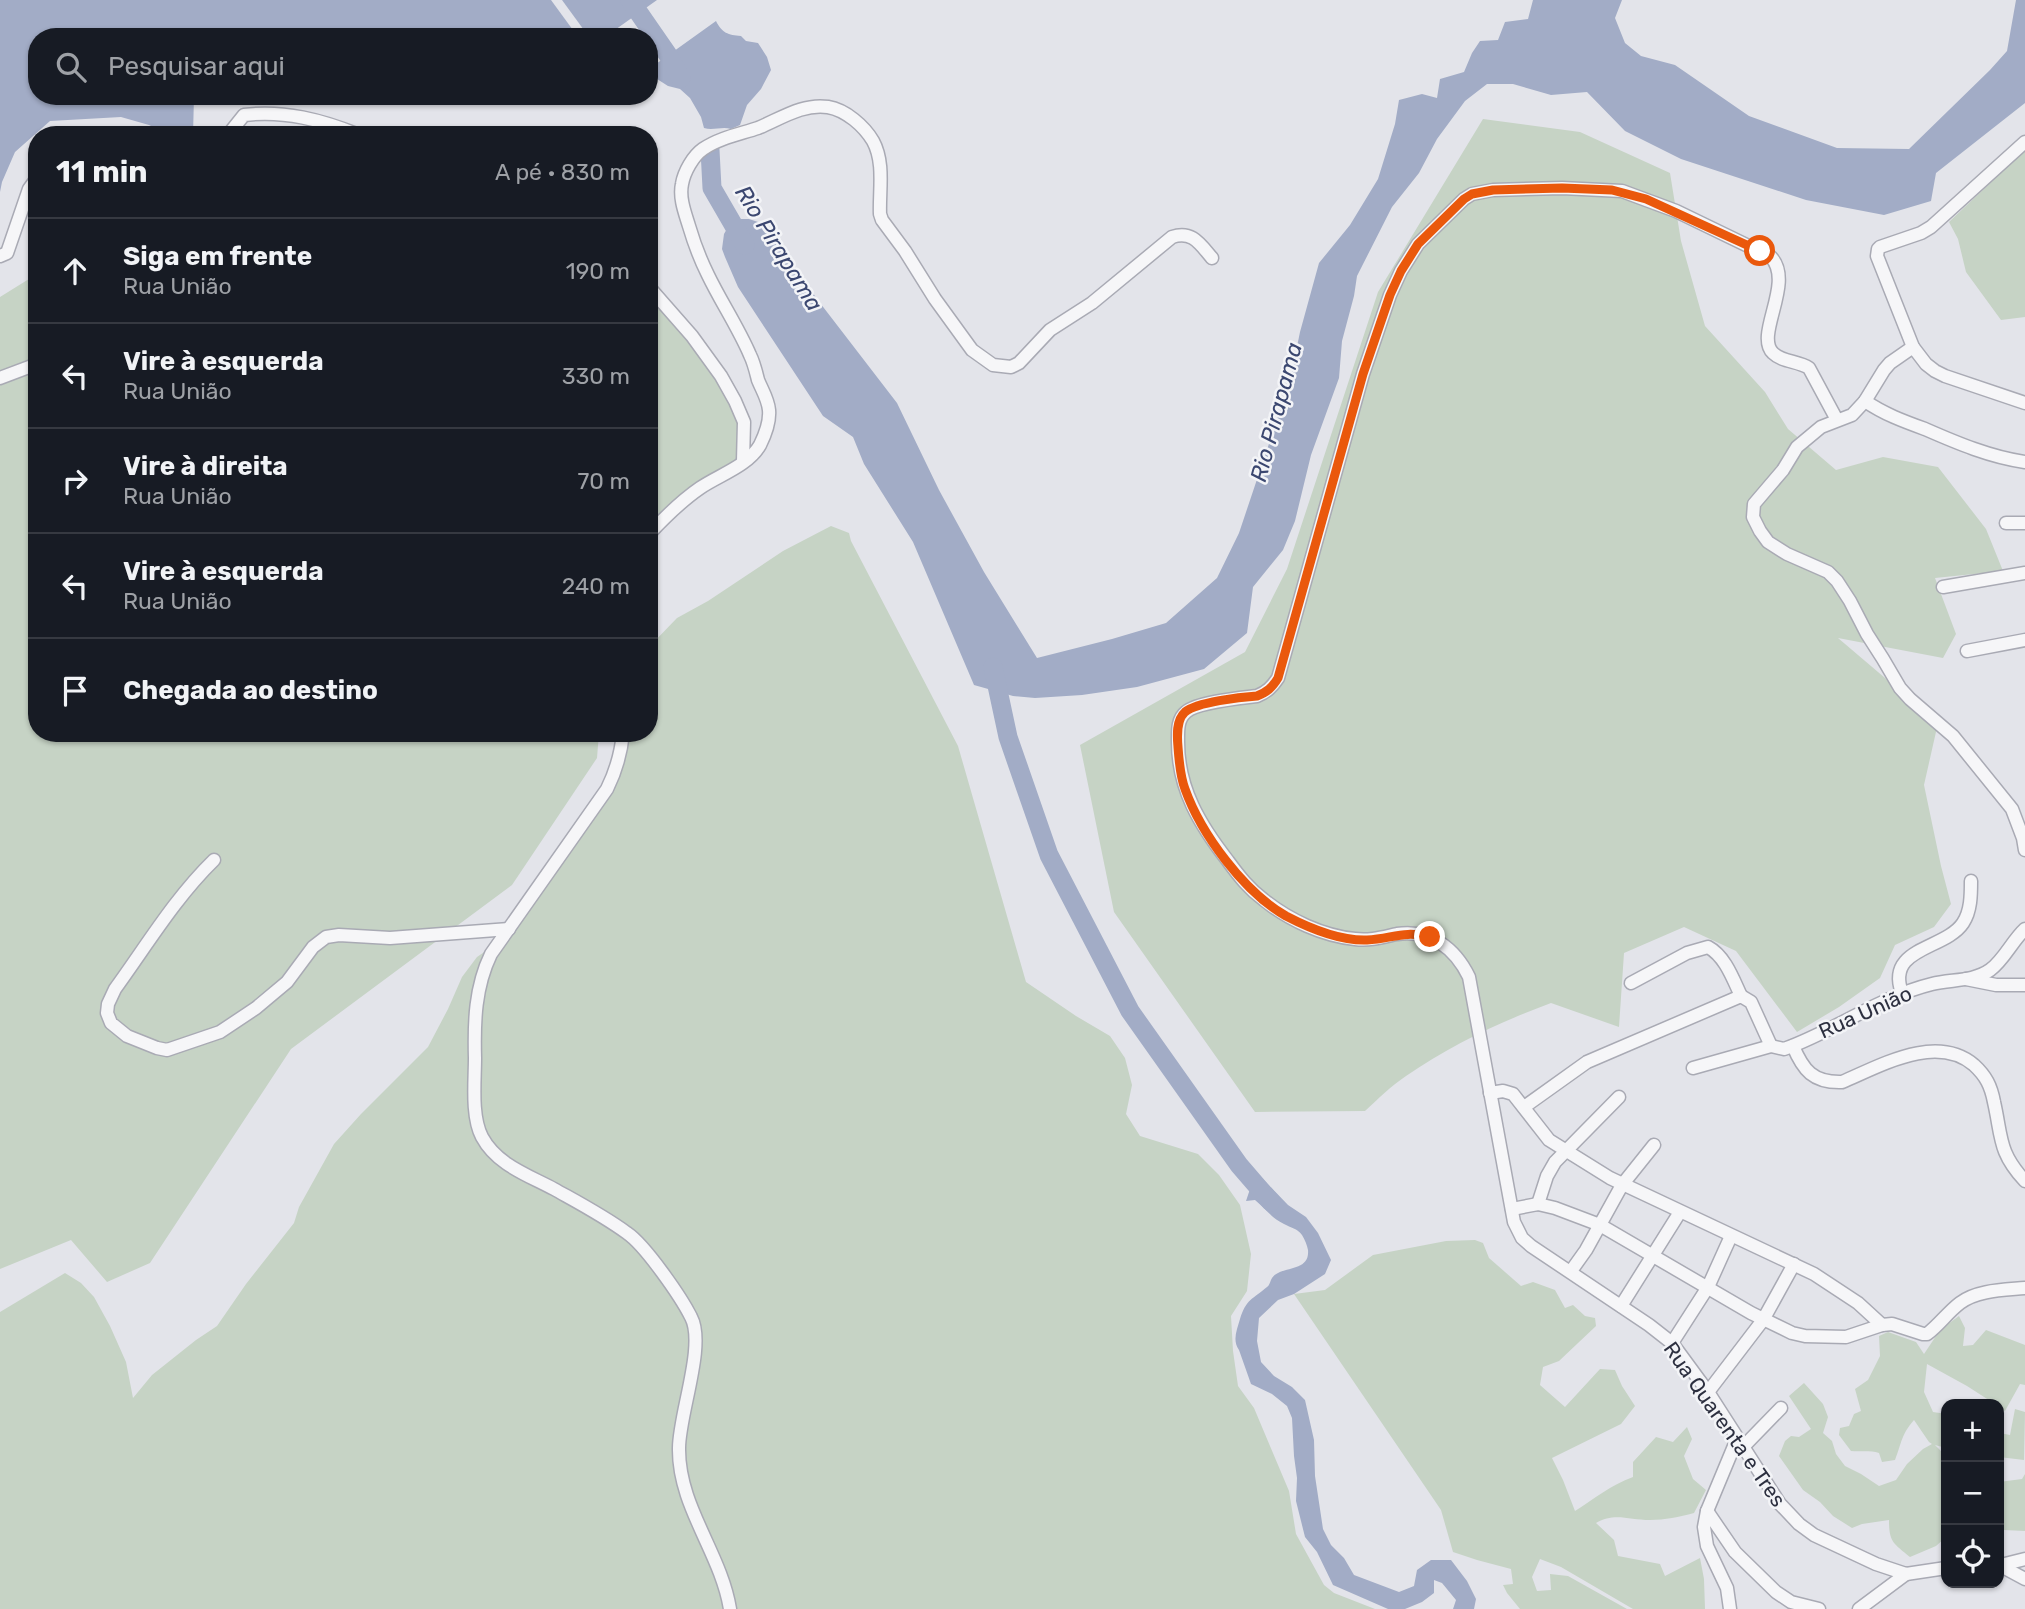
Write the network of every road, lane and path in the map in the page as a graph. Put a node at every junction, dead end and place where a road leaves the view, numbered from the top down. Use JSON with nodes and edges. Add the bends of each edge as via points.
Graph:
{"nodes":[{"id":1,"x":236,"y":126,"type":"edge"},
{"id":2,"x":338,"y":126,"type":"edge"},
{"id":3,"x":2025,"y":142,"type":"edge"},
{"id":4,"x":28,"y":192,"type":"edge"},
{"id":5,"x":0,"y":256,"type":"edge"},
{"id":6,"x":1212,"y":258,"type":"dead end"},
{"id":7,"x":658,"y":298,"type":"edge"},
{"id":8,"x":1913,"y":347,"type":"junction"},
{"id":9,"x":28,"y":368,"type":"edge"},
{"id":10,"x":0,"y":379,"type":"edge"},
{"id":11,"x":1865,"y":401,"type":"junction"},
{"id":12,"x":2025,"y":403,"type":"edge"},
{"id":13,"x":1837,"y":419,"type":"junction"},
{"id":14,"x":743,"y":461,"type":"junction"},
{"id":15,"x":2025,"y":462,"type":"edge"},
{"id":16,"x":2006,"y":523,"type":"dead end"},
{"id":17,"x":2025,"y":523,"type":"edge"},
{"id":18,"x":658,"y":525,"type":"edge"},
{"id":19,"x":2025,"y":573,"type":"edge"},
{"id":20,"x":1943,"y":587,"type":"dead end"},
{"id":21,"x":2025,"y":640,"type":"edge"},
{"id":22,"x":1967,"y":651,"type":"dead end"},
{"id":23,"x":622,"y":742,"type":"edge"},
{"id":24,"x":2019,"y":807,"type":"edge"},
{"id":25,"x":2025,"y":850,"type":"edge"},
{"id":26,"x":214,"y":860,"type":"dead end"},
{"id":27,"x":1971,"y":881,"type":"dead end"},
{"id":28,"x":509,"y":929,"type":"junction"},
{"id":29,"x":2025,"y":929,"type":"edge"},
{"id":30,"x":1966,"y":979,"type":"junction"},
{"id":31,"x":1630,"y":983,"type":"dead end"},
{"id":32,"x":2025,"y":985,"type":"edge"},
{"id":33,"x":1902,"y":993,"type":"junction"},
{"id":34,"x":1741,"y":996,"type":"junction"},
{"id":35,"x":1771,"y":1046,"type":"junction"},
{"id":36,"x":1793,"y":1046,"type":"junction"},
{"id":37,"x":1693,"y":1068,"type":"dead end"},
{"id":38,"x":1490,"y":1093,"type":"junction"},
{"id":39,"x":1619,"y":1097,"type":"dead end"},
{"id":40,"x":1524,"y":1107,"type":"junction"},
{"id":41,"x":1654,"y":1145,"type":"dead end"},
{"id":42,"x":1565,"y":1150,"type":"junction"},
{"id":43,"x":2025,"y":1181,"type":"edge"},
{"id":44,"x":1622,"y":1185,"type":"junction"},
{"id":45,"x":1538,"y":1204,"type":"junction"},
{"id":46,"x":1512,"y":1209,"type":"junction"},
{"id":47,"x":1680,"y":1212,"type":"junction"},
{"id":48,"x":1600,"y":1225,"type":"junction"},
{"id":49,"x":1731,"y":1236,"type":"junction"},
{"id":50,"x":1653,"y":1256,"type":"junction"},
{"id":51,"x":1794,"y":1264,"type":"junction"},
{"id":52,"x":1571,"y":1271,"type":"junction"},
{"id":53,"x":1708,"y":1287,"type":"junction"},
{"id":54,"x":2025,"y":1289,"type":"edge"},
{"id":55,"x":1621,"y":1306,"type":"junction"},
{"id":56,"x":1763,"y":1320,"type":"junction"},
{"id":57,"x":1882,"y":1325,"type":"junction"},
{"id":58,"x":1672,"y":1343,"type":"junction"},
{"id":59,"x":1709,"y":1392,"type":"junction"},
{"id":60,"x":1781,"y":1408,"type":"dead end"},
{"id":61,"x":1740,"y":1443,"type":"junction"},
{"id":62,"x":1707,"y":1511,"type":"junction"},
{"id":63,"x":2025,"y":1559,"type":"edge"},
{"id":64,"x":2004,"y":1564,"type":"edge"},
{"id":65,"x":2004,"y":1567,"type":"edge"},
{"id":66,"x":1941,"y":1569,"type":"edge"},
{"id":67,"x":1906,"y":1574,"type":"junction"},
{"id":68,"x":2025,"y":1580,"type":"edge"},
{"id":69,"x":730,"y":1609,"type":"edge"},
{"id":70,"x":1730,"y":1609,"type":"edge"},
{"id":71,"x":1819,"y":1609,"type":"edge"},
{"id":72,"x":1859,"y":1609,"type":"edge"}],
"edges":[{"from":1,"to":2,"type":"street","via":[[244,115],[271,113]]},
{"from":3,"to":8,"type":"street","via":[[1931,227],[1877,251]]},
{"from":4,"to":5,"type":"street","via":[[7,253]]},
{"from":6,"to":14,"type":"street","via":[[1190,237],[1172,237],[1050,330],[1019,363],[993,365],[972,350],[882,220],[874,144],[849,115],[817,106],[715,143],[690,166],[681,193],[696,250],[751,357],[766,398],[767,428],[759,447]]},
{"from":7,"to":14,"type":"street","via":[[692,336],[735,401],[744,422]]},
{"from":8,"to":11,"type":"street","via":[[1890,363]]},
{"from":8,"to":12,"type":"street","via":[[1935,371]]},
{"from":9,"to":10,"type":"street"},
{"from":11,"to":13,"type":"street","via":[[1852,415]]},
{"from":11,"to":15,"type":"street","via":[[1888,416],[1974,449]]},
{"from":13,"to":24,"type":"street","via":[[1797,447],[1754,504],[1756,524],[1768,542],[1837,581],[1900,688]]},
{"from":13,"to":38,"type":"street","name":"Rua Quarenta e Tres","via":[[1809,368],[1779,357],[1768,344],[1780,274],[1774,261],[1646,199],[1597,188],[1482,191],[1456,206],[1408,258],[1368,359],[1278,678],[1257,696],[1200,705],[1184,713],[1178,726],[1179,755],[1184,786],[1200,821],[1243,881],[1264,900],[1286,916],[1342,937],[1366,940],[1407,933],[1430,937],[1462,962],[1469,976]]},
{"from":14,"to":18,"type":"street","via":[[686,498]]},
{"from":16,"to":17,"type":"street"},
{"from":19,"to":20,"type":"street"},
{"from":21,"to":22,"type":"street"},
{"from":23,"to":28,"type":"street","via":[[607,789]]},
{"from":24,"to":25,"type":"street"},
{"from":26,"to":28,"type":"street","via":[[170,910],[108,1004],[107,1013],[118,1030],[157,1048],[179,1047],[220,1032],[287,982],[326,937],[390,939]]},
{"from":27,"to":33,"type":"street","via":[[1964,921],[1902,965]]},
{"from":28,"to":69,"type":"street","via":[[483,969],[478,990],[476,1117],[482,1137],[509,1166],[630,1234],[693,1320],[695,1352],[682,1418],[681,1476],[717,1563]]},
{"from":29,"to":30,"type":"street","name":"Rua União","via":[[1995,966]]},
{"from":30,"to":32,"type":"street"},
{"from":30,"to":33,"type":"street","name":"Rua União"},
{"from":31,"to":34,"type":"street","via":[[1708,947],[1728,968]]},
{"from":33,"to":36,"type":"street","name":"Rua União"},
{"from":34,"to":35,"type":"street","via":[[1751,1002]]},
{"from":34,"to":40,"type":"street","via":[[1587,1062]]},
{"from":35,"to":36,"type":"street","name":"Rua União"},
{"from":35,"to":37,"type":"street","name":"Rua União"},
{"from":36,"to":43,"type":"street","via":[[1802,1066],[1834,1083],[1908,1055],[1946,1052],[1965,1058],[1987,1079],[2002,1146]]},
{"from":38,"to":40,"type":"street","via":[[1507,1091]]},
{"from":38,"to":46,"type":"street","name":"Rua Quarenta e Tres"},
{"from":39,"to":42,"type":"street"},
{"from":40,"to":42,"type":"street","via":[[1542,1132]]},
{"from":41,"to":44,"type":"street"},
{"from":42,"to":44,"type":"street"},
{"from":42,"to":45,"type":"street","via":[[1547,1176]]},
{"from":44,"to":47,"type":"street"},
{"from":44,"to":48,"type":"street"},
{"from":45,"to":46,"type":"street"},
{"from":45,"to":48,"type":"street"},
{"from":46,"to":52,"type":"street","name":"Rua Quarenta e Tres","via":[[1522,1238]]},
{"from":47,"to":49,"type":"street"},
{"from":47,"to":50,"type":"street"},
{"from":48,"to":50,"type":"street"},
{"from":48,"to":52,"type":"street"},
{"from":49,"to":51,"type":"street"},
{"from":49,"to":53,"type":"street"},
{"from":50,"to":53,"type":"street"},
{"from":50,"to":55,"type":"street"},
{"from":51,"to":56,"type":"street"},
{"from":51,"to":57,"type":"street","via":[[1858,1303]]},
{"from":52,"to":55,"type":"street","name":"Rua Quarenta e Tres"},
{"from":53,"to":56,"type":"street"},
{"from":53,"to":58,"type":"street"},
{"from":54,"to":57,"type":"street","via":[[1967,1299],[1927,1334]]},
{"from":55,"to":58,"type":"street","name":"Rua Quarenta e Tres"},
{"from":56,"to":57,"type":"street","via":[[1792,1333],[1833,1338]]},
{"from":56,"to":59,"type":"street"},
{"from":58,"to":59,"type":"street","name":"Rua Quarenta e Tres"},
{"from":59,"to":61,"type":"street","name":"Rua Quarenta e Tres"},
{"from":60,"to":61,"type":"street"},
{"from":61,"to":62,"type":"street"},
{"from":61,"to":67,"type":"street","name":"Rua Quarenta e Tres","via":[[1798,1524],[1876,1564]]},
{"from":62,"to":70,"type":"street","via":[[1704,1536],[1727,1588]]},
{"from":62,"to":71,"type":"street","via":[[1735,1552],[1776,1592],[1791,1602]]},
{"from":63,"to":64,"type":"street"},
{"from":65,"to":68,"type":"street"},
{"from":66,"to":67,"type":"street"},
{"from":67,"to":72,"type":"street"}]}
